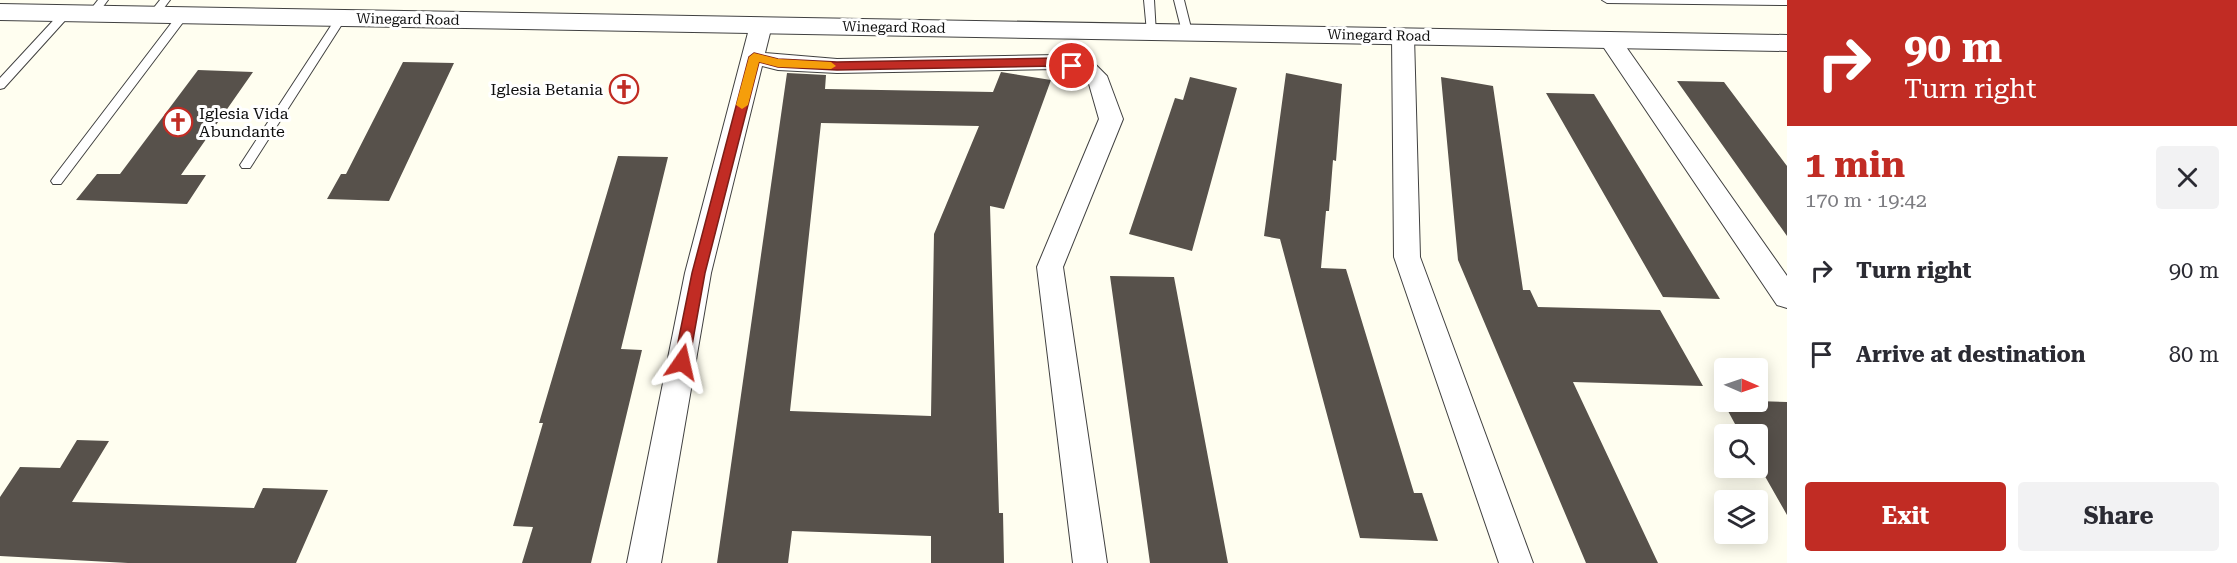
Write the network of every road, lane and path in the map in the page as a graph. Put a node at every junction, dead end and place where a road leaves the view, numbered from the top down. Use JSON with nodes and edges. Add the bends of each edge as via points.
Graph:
{"nodes":[{"id":1,"x":1149,"y":0,"type":"edge"},
{"id":2,"x":1179,"y":0,"type":"edge"},
{"id":3,"x":1607,"y":0,"type":"edge"},
{"id":4,"x":1697,"y":1,"type":"edge"},
{"id":5,"x":1787,"y":2,"type":"edge"},
{"id":6,"x":87,"y":9,"type":"edge"},
{"id":7,"x":167,"y":10,"type":"edge"},
{"id":8,"x":0,"y":12,"type":"edge"},
{"id":9,"x":341,"y":18,"type":"junction"},
{"id":10,"x":760,"y":25,"type":"junction"},
{"id":11,"x":1152,"y":32,"type":"junction"},
{"id":12,"x":1187,"y":32,"type":"junction"},
{"id":13,"x":1403,"y":36,"type":"junction"},
{"id":14,"x":1609,"y":39,"type":"junction"},
{"id":15,"x":1787,"y":43,"type":"edge"},
{"id":16,"x":754,"y":57,"type":"junction"},
{"id":17,"x":0,"y":85,"type":"edge"},
{"id":18,"x":246,"y":165,"type":"dead end"},
{"id":19,"x":57,"y":181,"type":"dead end"},
{"id":20,"x":1787,"y":297,"type":"edge"},
{"id":21,"x":644,"y":563,"type":"edge"},
{"id":22,"x":1090,"y":563,"type":"edge"},
{"id":23,"x":1516,"y":563,"type":"edge"}],
"edges":[{"from":1,"to":11,"type":"lane"},
{"from":2,"to":12,"type":"lane"},
{"from":3,"to":4,"type":"lane"},
{"from":4,"to":5,"type":"lane"},
{"from":6,"to":7,"type":"street","name":"Winegard Road"},
{"from":6,"to":8,"type":"street","name":"Winegard Road"},
{"from":6,"to":17,"type":"lane"},
{"from":7,"to":9,"type":"street","name":"Winegard Road"},
{"from":7,"to":19,"type":"lane"},
{"from":9,"to":10,"type":"street","name":"Winegard Road"},
{"from":9,"to":18,"type":"lane"},
{"from":10,"to":11,"type":"street","name":"Winegard Road"},
{"from":10,"to":16,"type":"street"},
{"from":11,"to":12,"type":"street","name":"Winegard Road"},
{"from":12,"to":13,"type":"street","name":"Winegard Road"},
{"from":13,"to":14,"type":"street","name":"Winegard Road"},
{"from":13,"to":23,"type":"street","via":[[1407,257]]},
{"from":14,"to":15,"type":"street","name":"Winegard Road"},
{"from":14,"to":20,"type":"street"},
{"from":16,"to":21,"type":"street","via":[[698,273]]},
{"from":16,"to":22,"type":"street","via":[[778,63],[837,66],[1056,62],[1088,70],[1099,81],[1111,119],[1050,267]]}]}
